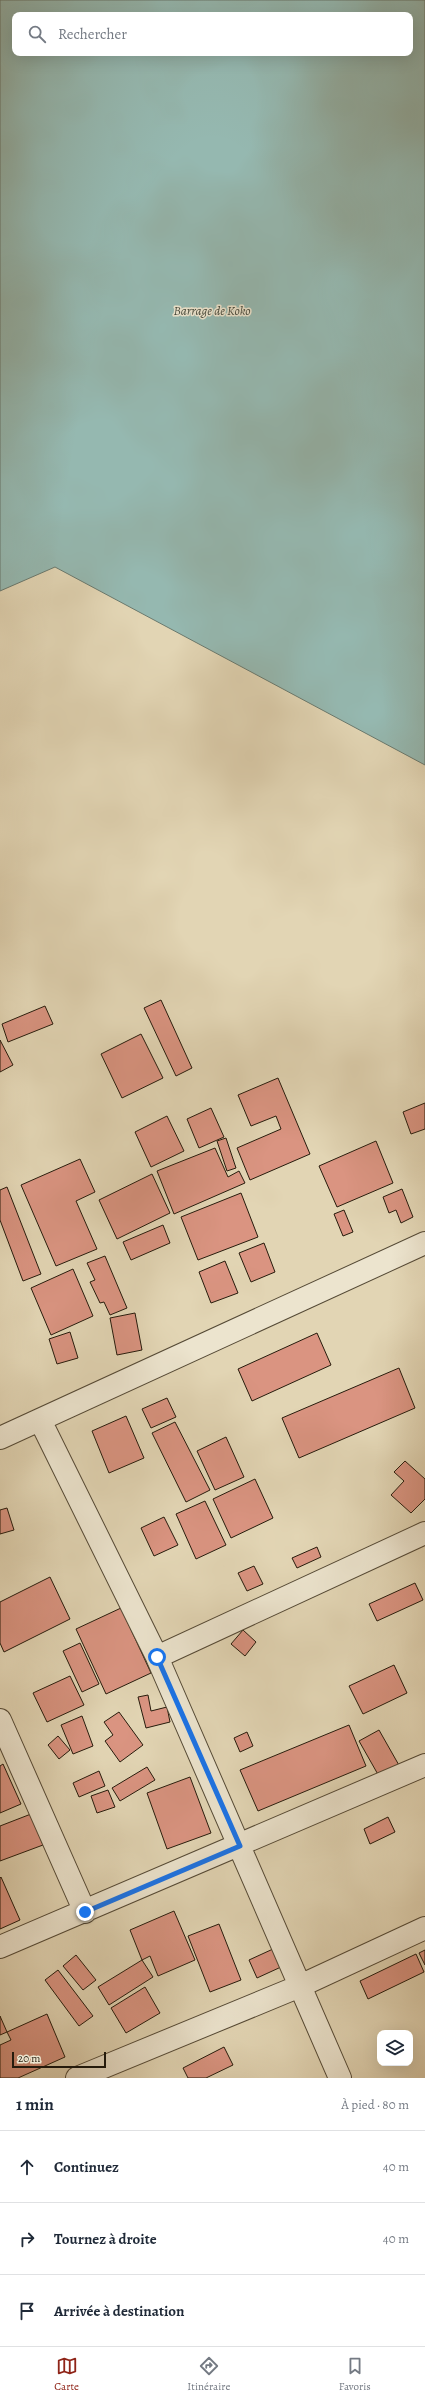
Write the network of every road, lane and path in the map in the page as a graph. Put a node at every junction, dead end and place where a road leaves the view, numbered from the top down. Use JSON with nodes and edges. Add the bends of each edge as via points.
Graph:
{"nodes":[{"id":1,"x":425,"y":1243,"type":"edge"},
{"id":2,"x":40,"y":1420,"type":"junction"},
{"id":3,"x":0,"y":1438,"type":"edge"},
{"id":4,"x":425,"y":1533,"type":"edge"},
{"id":5,"x":157,"y":1657,"type":"junction"},
{"id":6,"x":0,"y":1720,"type":"edge"},
{"id":7,"x":425,"y":1765,"type":"edge"},
{"id":8,"x":240,"y":1846,"type":"junction"},
{"id":9,"x":85,"y":1912,"type":"junction"},
{"id":10,"x":425,"y":1928,"type":"edge"},
{"id":11,"x":0,"y":1947,"type":"edge"},
{"id":12,"x":300,"y":1986,"type":"junction"},
{"id":13,"x":77,"y":2078,"type":"edge"},
{"id":14,"x":340,"y":2078,"type":"edge"}],
"edges":[{"from":1,"to":2,"type":"street"},
{"from":2,"to":3,"type":"street"},
{"from":2,"to":5,"type":"street"},
{"from":4,"to":5,"type":"street"},
{"from":5,"to":8,"type":"street"},
{"from":6,"to":9,"type":"street"},
{"from":7,"to":8,"type":"street"},
{"from":8,"to":9,"type":"street"},
{"from":8,"to":12,"type":"street"},
{"from":9,"to":11,"type":"street"},
{"from":10,"to":12,"type":"street"},
{"from":12,"to":13,"type":"street"},
{"from":12,"to":14,"type":"street"}]}
